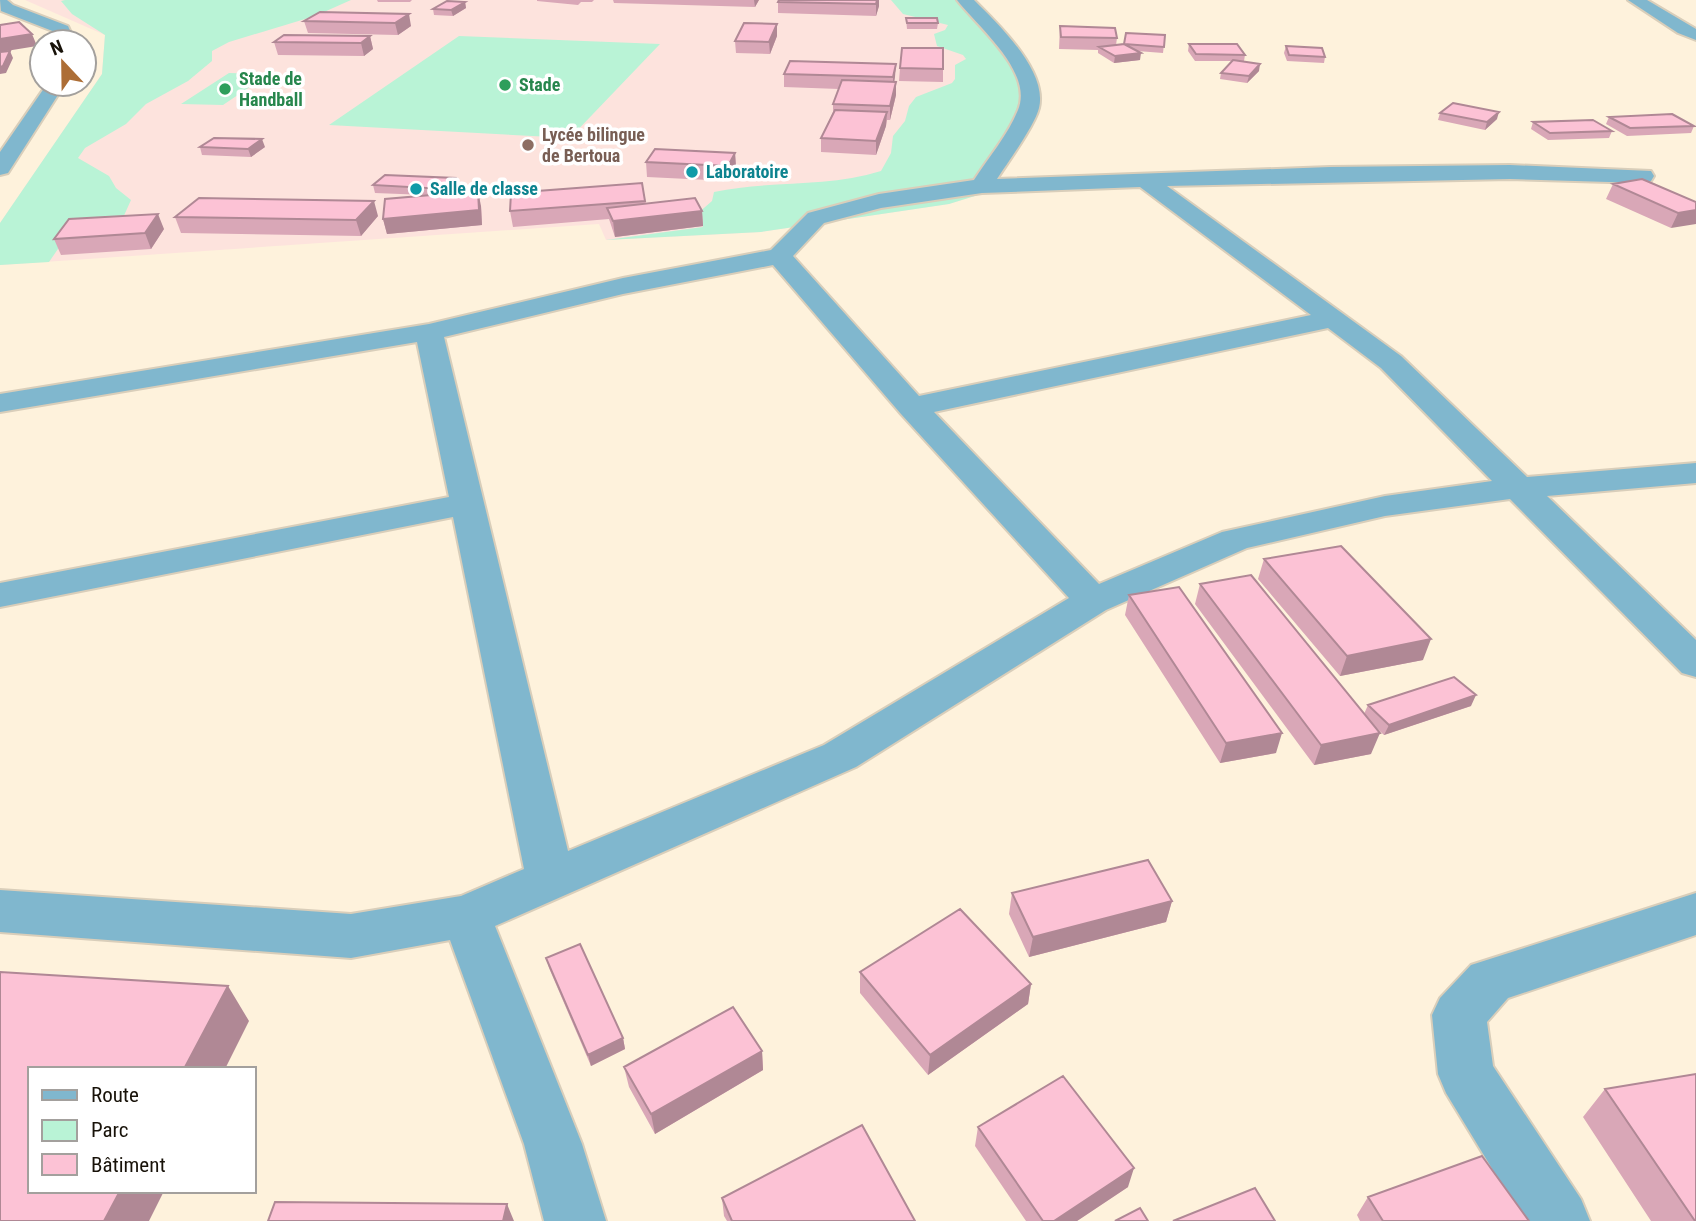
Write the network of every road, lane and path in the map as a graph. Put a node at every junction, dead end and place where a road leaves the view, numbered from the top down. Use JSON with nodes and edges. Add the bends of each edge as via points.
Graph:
{"nodes":[{"id":1,"x":965,"y":0,"type":"edge"},
{"id":2,"x":1636,"y":0,"type":"edge"},
{"id":3,"x":0,"y":2,"type":"edge"},
{"id":4,"x":59,"y":28,"type":"edge"},
{"id":5,"x":1696,"y":35,"type":"edge"},
{"id":6,"x":47,"y":98,"type":"edge"},
{"id":7,"x":0,"y":167,"type":"edge"},
{"id":8,"x":1643,"y":176,"type":"edge"},
{"id":9,"x":1143,"y":179,"type":"junction"},
{"id":10,"x":982,"y":186,"type":"junction"},
{"id":11,"x":779,"y":256,"type":"junction"},
{"id":12,"x":1333,"y":319,"type":"junction"},
{"id":13,"x":429,"y":332,"type":"junction"},
{"id":14,"x":0,"y":403,"type":"edge"},
{"id":15,"x":912,"y":407,"type":"junction"},
{"id":16,"x":1696,"y":473,"type":"edge"},
{"id":17,"x":1517,"y":488,"type":"junction"},
{"id":18,"x":466,"y":503,"type":"junction"},
{"id":19,"x":0,"y":595,"type":"edge"},
{"id":20,"x":1093,"y":601,"type":"junction"},
{"id":21,"x":1696,"y":663,"type":"edge"},
{"id":22,"x":551,"y":880,"type":"junction"},
{"id":23,"x":0,"y":911,"type":"edge"},
{"id":24,"x":1696,"y":914,"type":"edge"},
{"id":25,"x":466,"y":916,"type":"junction"},
{"id":26,"x":575,"y":1221,"type":"edge"},
{"id":27,"x":1559,"y":1221,"type":"edge"}],
"edges":[{"from":1,"to":10,"type":"street","via":[[1025,71],[1030,90],[1029,109]]},
{"from":2,"to":5,"type":"street"},
{"from":3,"to":4,"type":"street"},
{"from":6,"to":7,"type":"street"},
{"from":8,"to":9,"type":"street","via":[[1496,173]]},
{"from":9,"to":10,"type":"street"},
{"from":9,"to":12,"type":"street"},
{"from":10,"to":11,"type":"street","via":[[879,201],[816,218]]},
{"from":11,"to":13,"type":"street","via":[[646,281]]},
{"from":11,"to":15,"type":"street"},
{"from":12,"to":15,"type":"street"},
{"from":12,"to":17,"type":"street","via":[[1391,362]]},
{"from":13,"to":14,"type":"street"},
{"from":13,"to":18,"type":"street"},
{"from":15,"to":20,"type":"street"},
{"from":16,"to":17,"type":"street"},
{"from":17,"to":20,"type":"street","via":[[1385,506],[1235,540]]},
{"from":17,"to":21,"type":"street"},
{"from":18,"to":19,"type":"street"},
{"from":18,"to":22,"type":"street"},
{"from":20,"to":22,"type":"street","via":[[840,756]]},
{"from":22,"to":25,"type":"street"},
{"from":23,"to":25,"type":"street","via":[[351,936]]},
{"from":24,"to":27,"type":"street","via":[[1490,981],[1459,1015],[1466,1074]]},
{"from":25,"to":26,"type":"street","via":[[553,1144]]}]}
